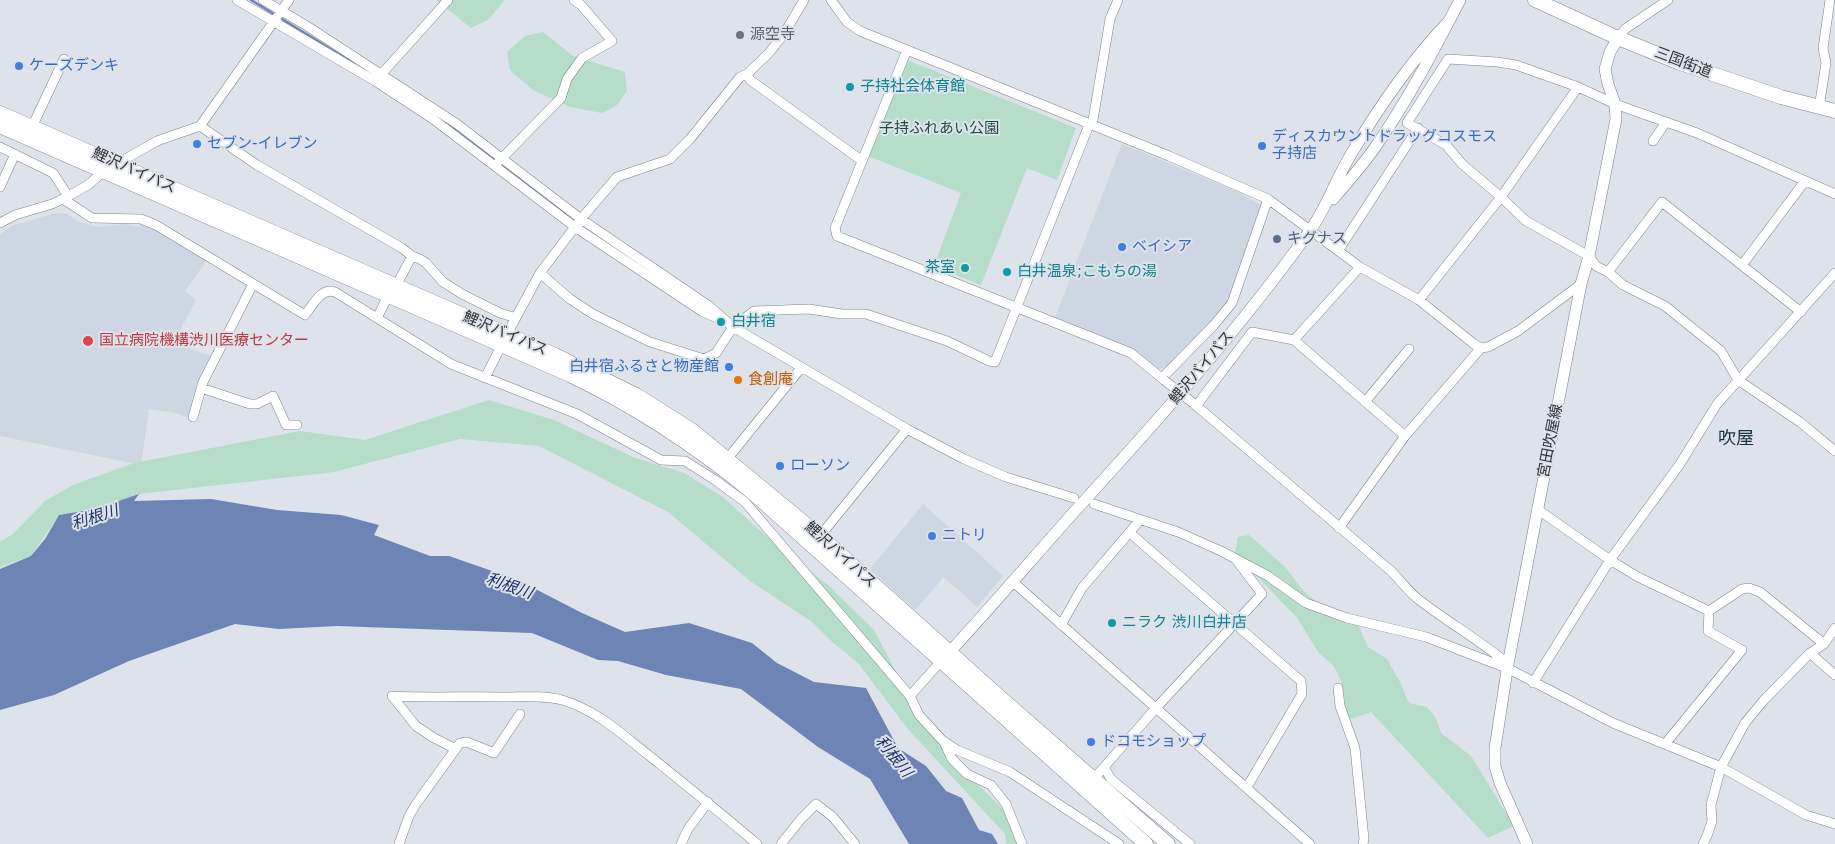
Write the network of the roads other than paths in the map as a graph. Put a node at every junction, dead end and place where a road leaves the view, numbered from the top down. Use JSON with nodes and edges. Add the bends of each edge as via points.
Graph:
{"nodes":[{"id":1,"x":237,"y":0,"type":"edge"},
{"id":2,"x":263,"y":0,"type":"edge"},
{"id":3,"x":290,"y":0,"type":"edge"},
{"id":4,"x":448,"y":0,"type":"edge"},
{"id":5,"x":574,"y":0,"type":"edge"},
{"id":6,"x":804,"y":0,"type":"edge"},
{"id":7,"x":831,"y":0,"type":"edge"},
{"id":8,"x":1118,"y":0,"type":"edge"},
{"id":9,"x":1460,"y":0,"type":"edge"},
{"id":10,"x":1536,"y":0,"type":"edge"},
{"id":11,"x":1668,"y":0,"type":"edge"},
{"id":12,"x":1830,"y":0,"type":"edge"},
{"id":13,"x":279,"y":16,"type":"junction"},
{"id":14,"x":1449,"y":21,"type":"junction"},
{"id":15,"x":1618,"y":38,"type":"junction"},
{"id":16,"x":907,"y":50,"type":"junction"},
{"id":17,"x":64,"y":59,"type":"dead end"},
{"id":18,"x":747,"y":74,"type":"junction"},
{"id":19,"x":378,"y":78,"type":"junction"},
{"id":20,"x":1578,"y":87,"type":"junction"},
{"id":21,"x":1616,"y":104,"type":"junction"},
{"id":22,"x":1819,"y":108,"type":"junction"},
{"id":23,"x":1835,"y":111,"type":"edge"},
{"id":24,"x":0,"y":112,"type":"edge"},
{"id":25,"x":1666,"y":122,"type":"junction"},
{"id":26,"x":1089,"y":125,"type":"junction"},
{"id":27,"x":0,"y":126,"type":"edge"},
{"id":28,"x":200,"y":126,"type":"junction"},
{"id":29,"x":32,"y":127,"type":"junction"},
{"id":30,"x":1418,"y":128,"type":"junction"},
{"id":31,"x":1654,"y":141,"type":"dead end"},
{"id":32,"x":0,"y":147,"type":"edge"},
{"id":33,"x":15,"y":154,"type":"junction"},
{"id":34,"x":861,"y":160,"type":"junction"},
{"id":35,"x":498,"y":162,"type":"junction"},
{"id":36,"x":117,"y":164,"type":"junction"},
{"id":37,"x":104,"y":171,"type":"junction"},
{"id":38,"x":1805,"y":181,"type":"junction"},
{"id":39,"x":0,"y":187,"type":"edge"},
{"id":40,"x":1835,"y":194,"type":"edge"},
{"id":41,"x":66,"y":197,"type":"junction"},
{"id":42,"x":1501,"y":197,"type":"junction"},
{"id":43,"x":1268,"y":199,"type":"junction"},
{"id":44,"x":1324,"y":210,"type":"junction"},
{"id":45,"x":0,"y":223,"type":"edge"},
{"id":46,"x":577,"y":223,"type":"junction"},
{"id":47,"x":1311,"y":230,"type":"junction"},
{"id":48,"x":1338,"y":251,"type":"junction"},
{"id":49,"x":412,"y":256,"type":"junction"},
{"id":50,"x":1589,"y":256,"type":"junction"},
{"id":51,"x":1742,"y":265,"type":"junction"},
{"id":52,"x":1360,"y":267,"type":"junction"},
{"id":53,"x":1608,"y":272,"type":"junction"},
{"id":54,"x":540,"y":273,"type":"junction"},
{"id":55,"x":1835,"y":273,"type":"edge"},
{"id":56,"x":253,"y":284,"type":"junction"},
{"id":57,"x":1581,"y":284,"type":"junction"},
{"id":58,"x":392,"y":291,"type":"junction"},
{"id":59,"x":1419,"y":300,"type":"junction"},
{"id":60,"x":1017,"y":308,"type":"junction"},
{"id":61,"x":1801,"y":312,"type":"junction"},
{"id":62,"x":377,"y":318,"type":"junction"},
{"id":63,"x":516,"y":318,"type":"junction"},
{"id":64,"x":733,"y":327,"type":"junction"},
{"id":65,"x":504,"y":340,"type":"junction"},
{"id":66,"x":1294,"y":340,"type":"junction"},
{"id":67,"x":1481,"y":348,"type":"junction"},
{"id":68,"x":1409,"y":349,"type":"dead end"},
{"id":69,"x":801,"y":368,"type":"junction"},
{"id":70,"x":485,"y":378,"type":"junction"},
{"id":71,"x":1163,"y":379,"type":"junction"},
{"id":72,"x":1738,"y":380,"type":"junction"},
{"id":73,"x":201,"y":388,"type":"junction"},
{"id":74,"x":1366,"y":402,"type":"junction"},
{"id":75,"x":1194,"y":405,"type":"junction"},
{"id":76,"x":193,"y":417,"type":"dead end"},
{"id":77,"x":297,"y":425,"type":"dead end"},
{"id":78,"x":907,"y":429,"type":"junction"},
{"id":79,"x":1405,"y":436,"type":"junction"},
{"id":80,"x":1835,"y":451,"type":"edge"},
{"id":81,"x":724,"y":463,"type":"junction"},
{"id":82,"x":1074,"y":498,"type":"dead end"},
{"id":83,"x":1094,"y":504,"type":"dead end"},
{"id":84,"x":1537,"y":509,"type":"junction"},
{"id":85,"x":1140,"y":520,"type":"junction"},
{"id":86,"x":1339,"y":528,"type":"junction"},
{"id":87,"x":1130,"y":533,"type":"junction"},
{"id":88,"x":820,"y":536,"type":"junction"},
{"id":89,"x":1234,"y":557,"type":"junction"},
{"id":90,"x":1610,"y":560,"type":"junction"},
{"id":91,"x":1012,"y":581,"type":"junction"},
{"id":92,"x":1709,"y":611,"type":"junction"},
{"id":93,"x":1235,"y":622,"type":"junction"},
{"id":94,"x":1061,"y":625,"type":"junction"},
{"id":95,"x":1835,"y":628,"type":"edge"},
{"id":96,"x":1824,"y":644,"type":"junction"},
{"id":97,"x":1810,"y":653,"type":"junction"},
{"id":98,"x":945,"y":656,"type":"junction"},
{"id":99,"x":1509,"y":666,"type":"junction"},
{"id":100,"x":1835,"y":675,"type":"edge"},
{"id":101,"x":1533,"y":682,"type":"junction"},
{"id":102,"x":1338,"y":688,"type":"dead end"},
{"id":103,"x":910,"y":696,"type":"junction"},
{"id":104,"x":1156,"y":708,"type":"junction"},
{"id":105,"x":520,"y":714,"type":"dead end"},
{"id":106,"x":942,"y":740,"type":"junction"},
{"id":107,"x":1665,"y":744,"type":"junction"},
{"id":108,"x":456,"y":749,"type":"junction"},
{"id":109,"x":1104,"y":767,"type":"junction"},
{"id":110,"x":1720,"y":767,"type":"junction"},
{"id":111,"x":1089,"y":784,"type":"junction"},
{"id":112,"x":1247,"y":787,"type":"junction"},
{"id":113,"x":708,"y":802,"type":"junction"},
{"id":114,"x":1835,"y":824,"type":"edge"},
{"id":115,"x":402,"y":842,"type":"edge"},
{"id":116,"x":681,"y":844,"type":"edge"},
{"id":117,"x":757,"y":844,"type":"edge"},
{"id":118,"x":781,"y":844,"type":"edge"},
{"id":119,"x":855,"y":844,"type":"edge"},
{"id":120,"x":1022,"y":844,"type":"edge"},
{"id":121,"x":1119,"y":844,"type":"edge"},
{"id":122,"x":1146,"y":844,"type":"edge"},
{"id":123,"x":1168,"y":844,"type":"edge"},
{"id":124,"x":1190,"y":844,"type":"edge"},
{"id":125,"x":1310,"y":844,"type":"edge"},
{"id":126,"x":1363,"y":844,"type":"edge"},
{"id":127,"x":1527,"y":844,"type":"edge"},
{"id":128,"x":1702,"y":844,"type":"edge"}],
"edges":[{"from":1,"to":13,"type":"street"},
{"from":2,"to":13,"type":"street"},
{"from":3,"to":13,"type":"street"},
{"from":4,"to":19,"type":"street"},
{"from":5,"to":35,"type":"street","via":[[612,41],[582,58],[567,80],[561,98]]},
{"from":6,"to":18,"type":"street","via":[[784,34]]},
{"from":7,"to":16,"type":"street","via":[[847,22],[860,31]]},
{"from":8,"to":26,"type":"street","via":[[1110,19],[1093,120]]},
{"from":9,"to":14,"type":"main road","name":"鯉沢バイパス"},
{"from":10,"to":15,"type":"highway","name":"三国街道"},
{"from":11,"to":15,"type":"street","via":[[1625,29]]},
{"from":12,"to":22,"type":"street"},
{"from":13,"to":19,"type":"street"},
{"from":13,"to":19,"type":"street"},
{"from":13,"to":28,"type":"street"},
{"from":14,"to":44,"type":"main road","name":"鯉沢バイパス","via":[[1376,147]]},
{"from":14,"to":44,"type":"main road","name":"鯉沢バイパス","via":[[1428,42],[1388,97],[1350,155]]},
{"from":15,"to":21,"type":"main road","name":"宮田吹屋線","via":[[1605,69]]},
{"from":15,"to":22,"type":"highway","name":"三国街道","via":[[1718,77]]},
{"from":16,"to":26,"type":"street"},
{"from":16,"to":34,"type":"street"},
{"from":17,"to":29,"type":"street"},
{"from":18,"to":34,"type":"street","via":[[750,80]]},
{"from":18,"to":46,"type":"street","via":[[740,77],[670,159],[617,177]]},
{"from":19,"to":35,"type":"street","via":[[457,124]]},
{"from":20,"to":21,"type":"street"},
{"from":20,"to":30,"type":"street","via":[[1516,65],[1448,59],[1408,123]]},
{"from":20,"to":42,"type":"street"},
{"from":21,"to":25,"type":"street"},
{"from":21,"to":50,"type":"main road","name":"宮田吹屋線","via":[[1616,119]]},
{"from":22,"to":23,"type":"highway","name":"三国街道"},
{"from":24,"to":29,"type":"highway","name":"鯉沢バイパス"},
{"from":25,"to":31,"type":"street"},
{"from":25,"to":38,"type":"street"},
{"from":26,"to":43,"type":"street"},
{"from":26,"to":60,"type":"street"},
{"from":27,"to":37,"type":"highway","name":"鯉沢バイパス"},
{"from":28,"to":36,"type":"street","via":[[157,141]]},
{"from":28,"to":49,"type":"street","via":[[258,165]]},
{"from":29,"to":36,"type":"highway","name":"鯉沢バイパス"},
{"from":30,"to":42,"type":"street","via":[[1446,145],[1462,164]]},
{"from":30,"to":48,"type":"street"},
{"from":32,"to":33,"type":"street"},
{"from":33,"to":39,"type":"street"},
{"from":33,"to":41,"type":"street","via":[[53,173]]},
{"from":34,"to":60,"type":"street","via":[[835,228],[837,236]]},
{"from":35,"to":46,"type":"street"},
{"from":36,"to":37,"type":"street"},
{"from":36,"to":58,"type":"highway","name":"鯉沢バイパス"},
{"from":37,"to":41,"type":"street","via":[[88,185]]},
{"from":37,"to":58,"type":"highway","name":"鯉沢バイパス"},
{"from":38,"to":40,"type":"street"},
{"from":38,"to":51,"type":"street"},
{"from":41,"to":45,"type":"street"},
{"from":41,"to":56,"type":"street","via":[[92,218],[141,219],[156,225]]},
{"from":42,"to":50,"type":"street","via":[[1526,221]]},
{"from":42,"to":59,"type":"street"},
{"from":43,"to":47,"type":"street"},
{"from":43,"to":71,"type":"street","via":[[1232,303]]},
{"from":44,"to":47,"type":"main road","name":"鯉沢バイパス"},
{"from":46,"to":54,"type":"street"},
{"from":46,"to":64,"type":"street","via":[[685,289]]},
{"from":47,"to":48,"type":"street"},
{"from":47,"to":91,"type":"main road","name":"鯉沢バイパス","via":[[1196,376]]},
{"from":48,"to":52,"type":"street"},
{"from":49,"to":58,"type":"street"},
{"from":49,"to":63,"type":"street","via":[[420,259],[442,282],[462,294]]},
{"from":50,"to":53,"type":"street","via":[[1596,266]]},
{"from":50,"to":57,"type":"main road","name":"宮田吹屋線"},
{"from":51,"to":53,"type":"street","via":[[1662,202]]},
{"from":51,"to":61,"type":"street"},
{"from":52,"to":59,"type":"street"},
{"from":52,"to":66,"type":"street"},
{"from":53,"to":72,"type":"street","via":[[1623,285],[1665,306],[1721,351]]},
{"from":54,"to":63,"type":"street"},
{"from":54,"to":64,"type":"street","via":[[593,314],[650,342],[694,357],[711,357]]},
{"from":55,"to":61,"type":"street"},
{"from":56,"to":62,"type":"street","via":[[305,315],[324,291],[329,290]]},
{"from":56,"to":73,"type":"street"},
{"from":57,"to":67,"type":"street","via":[[1518,331],[1488,348]]},
{"from":57,"to":84,"type":"main road","name":"宮田吹屋線"},
{"from":58,"to":62,"type":"street"},
{"from":58,"to":65,"type":"highway","name":"鯉沢バイパス"},
{"from":59,"to":67,"type":"street"},
{"from":60,"to":64,"type":"street","via":[[995,362],[947,341],[866,314],[809,309],[754,311]]},
{"from":60,"to":71,"type":"street","via":[[1131,353]]},
{"from":61,"to":72,"type":"street"},
{"from":62,"to":70,"type":"street","via":[[451,364]]},
{"from":63,"to":65,"type":"street"},
{"from":64,"to":69,"type":"street"},
{"from":65,"to":70,"type":"street"},
{"from":65,"to":81,"type":"highway","name":"鯉沢バイパス","via":[[629,405]]},
{"from":66,"to":74,"type":"street"},
{"from":66,"to":75,"type":"street","via":[[1252,332]]},
{"from":67,"to":79,"type":"street"},
{"from":68,"to":74,"type":"street"},
{"from":69,"to":78,"type":"street"},
{"from":69,"to":81,"type":"street"},
{"from":70,"to":103,"type":"street","via":[[577,414],[661,460],[685,460],[745,502]]},
{"from":71,"to":75,"type":"street","bridge":true},
{"from":72,"to":80,"type":"street","via":[[1800,422]]},
{"from":72,"to":90,"type":"street","via":[[1717,404],[1680,464]]},
{"from":73,"to":76,"type":"street"},
{"from":73,"to":77,"type":"street","via":[[250,404],[273,396],[286,425]]},
{"from":74,"to":79,"type":"street"},
{"from":75,"to":86,"type":"street"},
{"from":78,"to":82,"type":"street","via":[[1006,478]]},
{"from":78,"to":88,"type":"street"},
{"from":79,"to":86,"type":"street"},
{"from":81,"to":88,"type":"highway","name":"鯉沢バイパス"},
{"from":81,"to":98,"type":"highway","name":"鯉沢バイパス","via":[[761,499]]},
{"from":83,"to":85,"type":"street"},
{"from":84,"to":90,"type":"street"},
{"from":84,"to":99,"type":"main road","name":"宮田吹屋線"},
{"from":85,"to":87,"type":"street"},
{"from":85,"to":89,"type":"street","via":[[1178,532]]},
{"from":86,"to":99,"type":"street","via":[[1391,571],[1416,597]]},
{"from":87,"to":93,"type":"street"},
{"from":87,"to":94,"type":"street","via":[[1082,588]]},
{"from":88,"to":98,"type":"highway","name":"鯉沢バイパス"},
{"from":89,"to":93,"type":"street","via":[[1262,594]]},
{"from":89,"to":99,"type":"street","via":[[1306,602],[1347,618],[1426,637]]},
{"from":90,"to":92,"type":"street"},
{"from":90,"to":101,"type":"street"},
{"from":91,"to":94,"type":"street"},
{"from":91,"to":98,"type":"main road","name":"鯉沢バイパス"},
{"from":92,"to":96,"type":"street","via":[[1742,589],[1749,588],[1760,592]]},
{"from":92,"to":107,"type":"street","via":[[1708,631],[1742,650]]},
{"from":93,"to":104,"type":"street"},
{"from":93,"to":112,"type":"street","via":[[1301,680],[1302,694]]},
{"from":94,"to":104,"type":"street"},
{"from":95,"to":96,"type":"street"},
{"from":96,"to":97,"type":"street"},
{"from":97,"to":100,"type":"street"},
{"from":97,"to":110,"type":"street","via":[[1745,723]]},
{"from":98,"to":103,"type":"street"},
{"from":98,"to":111,"type":"highway","name":"鯉沢バイパス"},
{"from":99,"to":101,"type":"street"},
{"from":99,"to":127,"type":"main road","name":"宮田吹屋線","via":[[1497,731],[1495,766]]},
{"from":101,"to":107,"type":"street","via":[[1613,723]]},
{"from":102,"to":126,"type":"street","via":[[1340,706],[1355,748]]},
{"from":103,"to":106,"type":"street","via":[[919,715]]},
{"from":104,"to":109,"type":"street"},
{"from":104,"to":112,"type":"street"},
{"from":105,"to":108,"type":"street","via":[[494,753],[463,742]]},
{"from":106,"to":120,"type":"street","via":[[952,759],[966,774],[991,785],[1006,804]]},
{"from":106,"to":121,"type":"street","via":[[957,750],[1010,772]]},
{"from":107,"to":110,"type":"street"},
{"from":108,"to":113,"type":"street","via":[[416,726],[392,696],[531,697],[568,702],[613,727]]},
{"from":108,"to":115,"type":"street","via":[[409,816]]},
{"from":109,"to":111,"type":"street"},
{"from":109,"to":124,"type":"street","via":[[1111,779]]},
{"from":110,"to":114,"type":"street","via":[[1806,815]]},
{"from":110,"to":128,"type":"street","via":[[1711,805],[1712,821]]},
{"from":111,"to":122,"type":"highway","name":"鯉沢バイパス"},
{"from":111,"to":123,"type":"highway","name":"鯉沢バイパス"},
{"from":112,"to":125,"type":"street"},
{"from":113,"to":116,"type":"street"},
{"from":113,"to":117,"type":"street"},
{"from":118,"to":119,"type":"street","via":[[816,804],[834,818]]}]}
